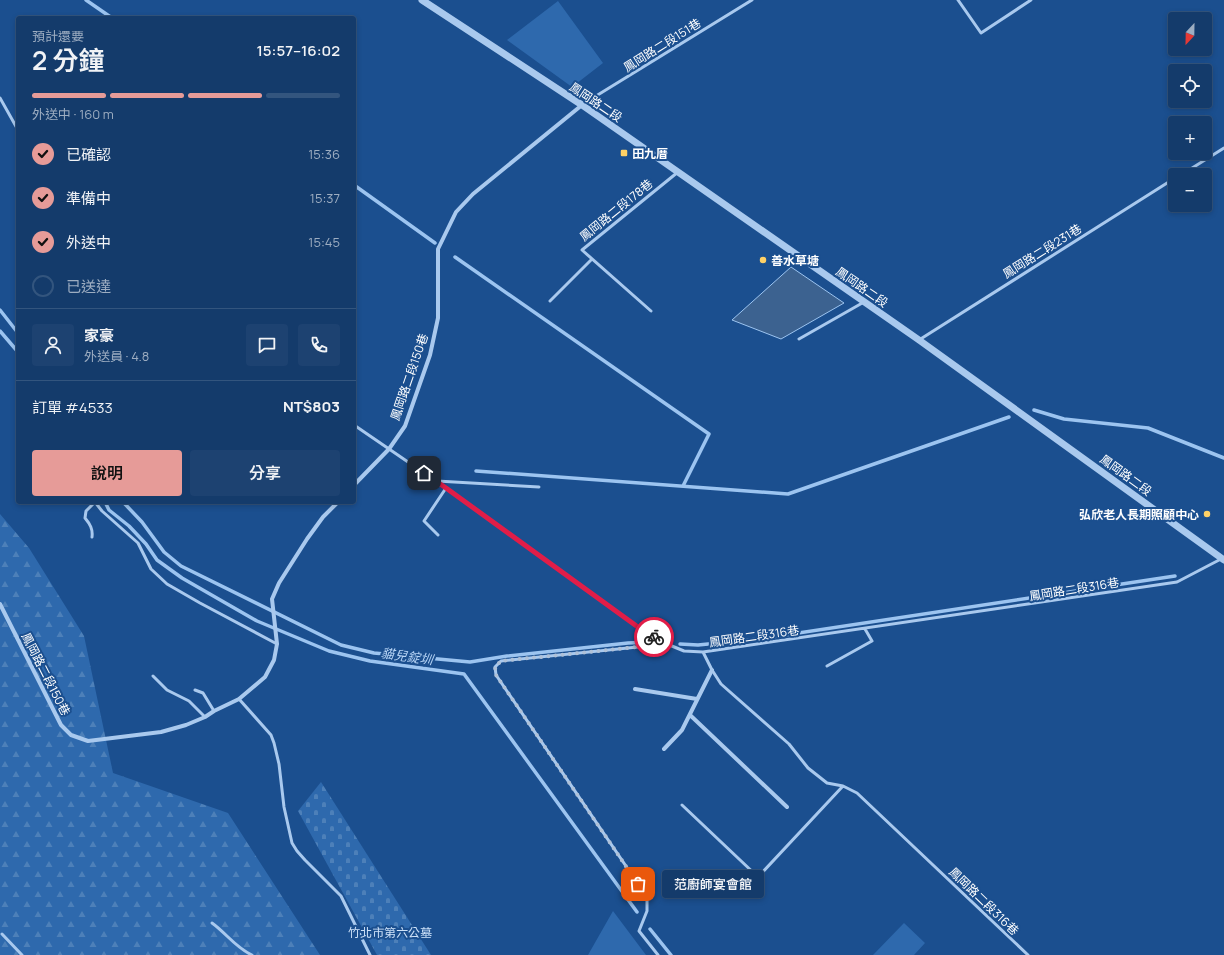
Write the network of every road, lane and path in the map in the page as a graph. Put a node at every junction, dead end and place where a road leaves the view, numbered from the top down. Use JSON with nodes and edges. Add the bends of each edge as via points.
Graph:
{"nodes":[{"id":1,"x":422,"y":0,"type":"edge"},
{"id":2,"x":752,"y":0,"type":"edge"},
{"id":3,"x":958,"y":0,"type":"edge"},
{"id":4,"x":1031,"y":0,"type":"edge"},
{"id":5,"x":0,"y":98,"type":"edge"},
{"id":6,"x":582,"y":105,"type":"junction"},
{"id":7,"x":16,"y":126,"type":"edge"},
{"id":8,"x":1224,"y":148,"type":"edge"},
{"id":9,"x":1191,"y":168,"type":"edge"},
{"id":10,"x":678,"y":172,"type":"junction"},
{"id":11,"x":1168,"y":182,"type":"edge"},
{"id":12,"x":592,"y":259,"type":"junction"},
{"id":13,"x":550,"y":301,"type":"dead end"},
{"id":14,"x":864,"y":302,"type":"junction"},
{"id":15,"x":651,"y":311,"type":"dead end"},
{"id":16,"x":799,"y":339,"type":"dead end"},
{"id":17,"x":919,"y":340,"type":"junction"},
{"id":18,"x":356,"y":426,"type":"edge"},
{"id":19,"x":389,"y":449,"type":"junction"},
{"id":20,"x":436,"y":481,"type":"junction"},
{"id":21,"x":356,"y":483,"type":"edge"},
{"id":22,"x":539,"y":487,"type":"dead end"},
{"id":23,"x":446,"y":488,"type":"junction"},
{"id":24,"x":93,"y":504,"type":"edge"},
{"id":25,"x":97,"y":504,"type":"edge"},
{"id":26,"x":336,"y":504,"type":"edge"},
{"id":27,"x":438,"y":535,"type":"dead end"},
{"id":28,"x":92,"y":537,"type":"dead end"},
{"id":29,"x":1223,"y":559,"type":"edge"},
{"id":30,"x":0,"y":604,"type":"edge"},
{"id":31,"x":865,"y":629,"type":"junction"},
{"id":32,"x":277,"y":644,"type":"junction"},
{"id":33,"x":667,"y":644,"type":"junction"},
{"id":34,"x":703,"y":652,"type":"junction"},
{"id":35,"x":827,"y":666,"type":"dead end"},
{"id":36,"x":712,"y":670,"type":"junction"},
{"id":37,"x":153,"y":676,"type":"dead end"},
{"id":38,"x":635,"y":688,"type":"dead end"},
{"id":39,"x":195,"y":690,"type":"dead end"},
{"id":40,"x":239,"y":699,"type":"junction"},
{"id":41,"x":697,"y":699,"type":"junction"},
{"id":42,"x":214,"y":711,"type":"junction"},
{"id":43,"x":690,"y":715,"type":"junction"},
{"id":44,"x":205,"y":717,"type":"junction"},
{"id":45,"x":664,"y":749,"type":"dead end"},
{"id":46,"x":843,"y":786,"type":"junction"},
{"id":47,"x":682,"y":805,"type":"dead end"},
{"id":48,"x":786,"y":807,"type":"dead end"},
{"id":49,"x":212,"y":923,"type":"dead end"},
{"id":50,"x":2,"y":934,"type":"dead end"},
{"id":51,"x":22,"y":955,"type":"edge"},
{"id":52,"x":252,"y":955,"type":"edge"},
{"id":53,"x":370,"y":955,"type":"edge"},
{"id":54,"x":658,"y":955,"type":"edge"},
{"id":55,"x":1028,"y":955,"type":"edge"}],
"edges":[{"from":1,"to":6,"type":"street","name":"鳳岡路二段"},
{"from":2,"to":6,"type":"lane","name":"鳳岡路二段151巷"},
{"from":3,"to":4,"type":"lane","via":[[981,33]]},
{"from":5,"to":7,"type":"lane"},
{"from":6,"to":10,"type":"street","name":"鳳岡路二段"},
{"from":6,"to":19,"type":"street","name":"鳳岡路二段150巷","via":[[473,194],[456,212],[438,249],[438,318],[430,355],[405,426]]},
{"from":8,"to":9,"type":"lane"},
{"from":10,"to":12,"type":"lane","name":"鳳岡路二段178巷","via":[[582,250]]},
{"from":10,"to":14,"type":"street","name":"鳳岡路二段"},
{"from":11,"to":17,"type":"lane","name":"鳳岡路二段231巷"},
{"from":12,"to":13,"type":"lane"},
{"from":12,"to":15,"type":"lane","name":"鳳岡路二段178巷"},
{"from":14,"to":16,"type":"lane"},
{"from":14,"to":17,"type":"street","name":"鳳岡路二段"},
{"from":17,"to":29,"type":"street","name":"鳳岡路二段"},
{"from":18,"to":19,"type":"lane"},
{"from":19,"to":20,"type":"lane"},
{"from":19,"to":21,"type":"street","name":"鳳岡路二段150巷"},
{"from":20,"to":22,"type":"lane"},
{"from":20,"to":23,"type":"lane"},
{"from":23,"to":27,"type":"lane","via":[[424,521]]},
{"from":23,"to":33,"type":"lane","via":[[642,630]]},
{"from":24,"to":28,"type":"lane","via":[[86,511],[85,518],[93,532]]},
{"from":25,"to":32,"type":"lane","via":[[138,543],[152,569],[167,584]]},
{"from":26,"to":32,"type":"street","name":"鳳岡路二段150巷","via":[[307,539],[279,583],[272,599]]},
{"from":29,"to":31,"type":"lane","name":"鳳岡路二段316巷","via":[[1177,582]]},
{"from":30,"to":44,"type":"street","name":"鳳岡路二段150巷","via":[[61,725],[71,735],[88,740],[161,732]]},
{"from":31,"to":34,"type":"lane","name":"鳳岡路二段316巷"},
{"from":31,"to":35,"type":"lane","via":[[872,641]]},
{"from":32,"to":40,"type":"street","name":"鳳岡路二段150巷","via":[[274,660],[265,677]]},
{"from":33,"to":34,"type":"lane","via":[[684,651]]},
{"from":33,"to":54,"type":"lane","via":[[501,661],[495,667],[496,675],[647,897],[647,911],[639,931]]},
{"from":34,"to":36,"type":"lane","name":"鳳岡路二段316巷"},
{"from":36,"to":41,"type":"street"},
{"from":36,"to":46,"type":"lane","name":"鳳岡路二段316巷","via":[[721,684],[790,744],[808,768],[828,783]]},
{"from":37,"to":44,"type":"lane","via":[[167,690],[189,701]]},
{"from":38,"to":41,"type":"street"},
{"from":39,"to":42,"type":"lane","via":[[203,693]]},
{"from":40,"to":42,"type":"street","name":"鳳岡路二段150巷"},
{"from":40,"to":53,"type":"lane","via":[[271,735],[274,742],[292,843],[300,856],[341,896]]},
{"from":41,"to":43,"type":"street"},
{"from":42,"to":44,"type":"street","name":"鳳岡路二段150巷"},
{"from":43,"to":45,"type":"street","via":[[682,730]]},
{"from":43,"to":48,"type":"street"},
{"from":46,"to":47,"type":"lane","via":[[758,877]]},
{"from":46,"to":55,"type":"lane","name":"鳳岡路二段316巷","via":[[857,793]]},
{"from":49,"to":52,"type":"lane","via":[[242,951]]},
{"from":50,"to":51,"type":"lane"}]}
